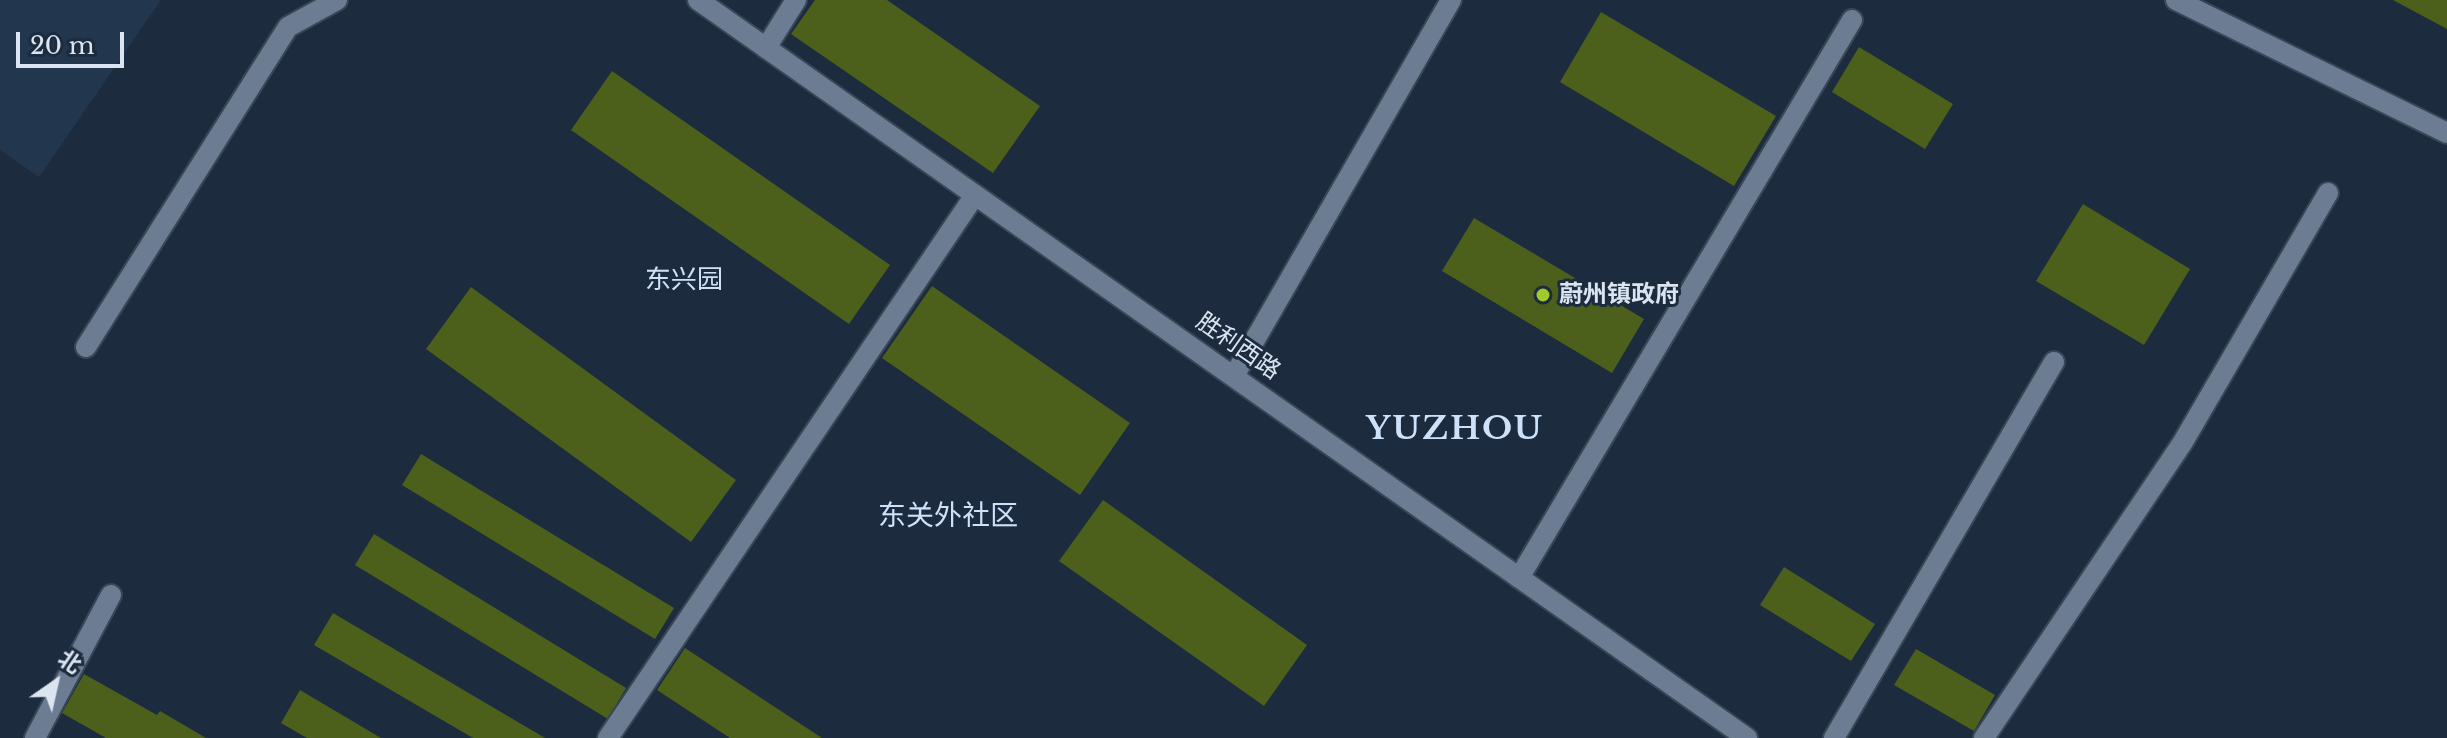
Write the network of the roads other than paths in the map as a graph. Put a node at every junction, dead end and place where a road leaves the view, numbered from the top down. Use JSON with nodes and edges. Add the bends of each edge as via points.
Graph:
{"nodes":[{"id":1,"x":337,"y":0,"type":"edge"},
{"id":2,"x":698,"y":0,"type":"edge"},
{"id":3,"x":796,"y":0,"type":"edge"},
{"id":4,"x":1451,"y":0,"type":"edge"},
{"id":5,"x":2176,"y":0,"type":"edge"},
{"id":6,"x":1852,"y":20,"type":"dead end"},
{"id":7,"x":766,"y":48,"type":"junction"},
{"id":8,"x":2447,"y":133,"type":"edge"},
{"id":9,"x":2328,"y":193,"type":"dead end"},
{"id":10,"x":975,"y":195,"type":"junction"},
{"id":11,"x":86,"y":347,"type":"dead end"},
{"id":12,"x":2054,"y":362,"type":"dead end"},
{"id":13,"x":1234,"y":376,"type":"junction"},
{"id":14,"x":1519,"y":578,"type":"junction"},
{"id":15,"x":111,"y":595,"type":"dead end"},
{"id":16,"x":35,"y":738,"type":"edge"},
{"id":17,"x":608,"y":738,"type":"edge"},
{"id":18,"x":1747,"y":738,"type":"edge"},
{"id":19,"x":1834,"y":738,"type":"edge"},
{"id":20,"x":1984,"y":738,"type":"edge"}],
"edges":[{"from":1,"to":11,"type":"street","via":[[288,27]]},
{"from":2,"to":7,"type":"street","name":"胜利西路"},
{"from":3,"to":7,"type":"street"},
{"from":4,"to":13,"type":"street"},
{"from":5,"to":8,"type":"street"},
{"from":6,"to":14,"type":"street"},
{"from":7,"to":10,"type":"street","name":"胜利西路"},
{"from":9,"to":20,"type":"street","via":[[2183,442]]},
{"from":10,"to":13,"type":"street","name":"胜利西路"},
{"from":10,"to":17,"type":"street"},
{"from":12,"to":19,"type":"street"},
{"from":13,"to":14,"type":"street","name":"胜利西路"},
{"from":14,"to":18,"type":"street","name":"胜利西路"},
{"from":15,"to":16,"type":"street"}]}
